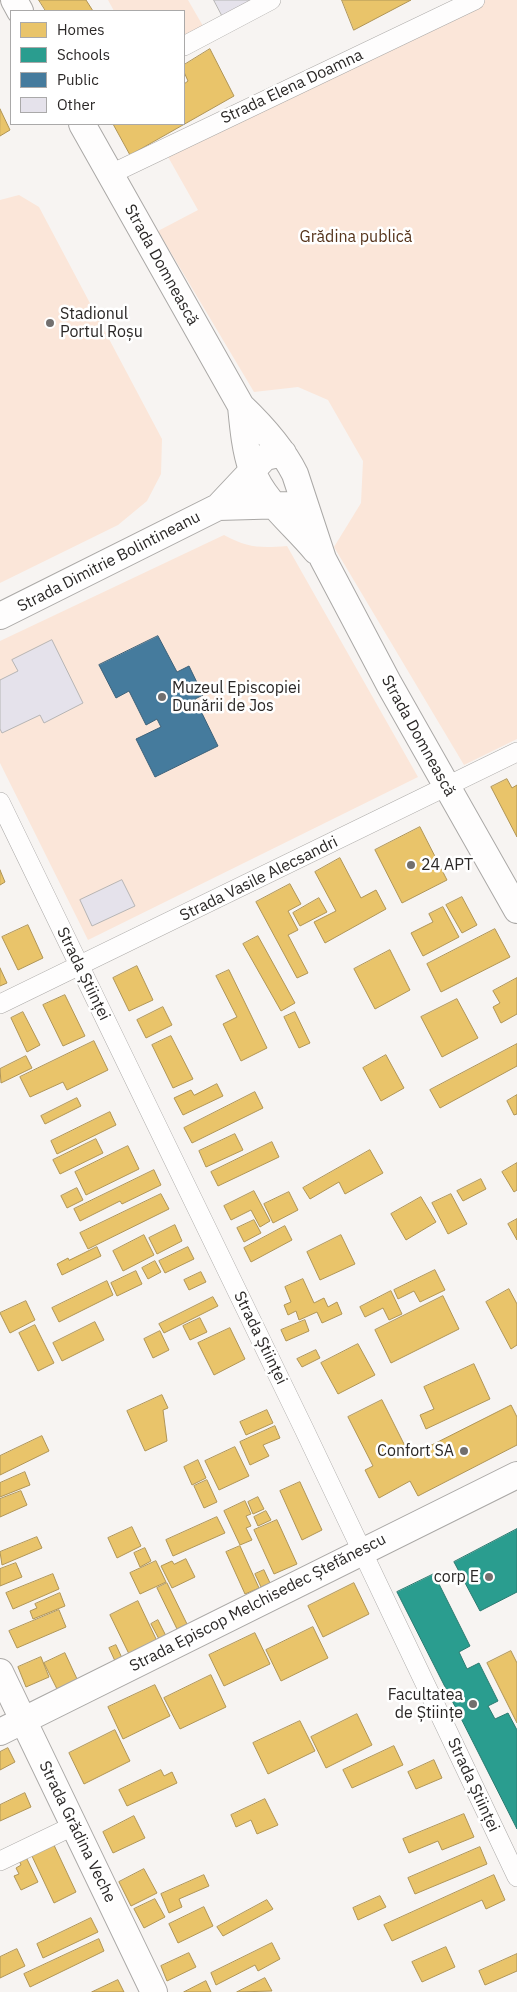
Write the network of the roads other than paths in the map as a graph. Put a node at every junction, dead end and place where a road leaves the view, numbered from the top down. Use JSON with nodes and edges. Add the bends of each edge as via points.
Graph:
{"nodes":[{"id":1,"x":271,"y":0,"type":"edge"},
{"id":2,"x":472,"y":1,"type":"edge"},
{"id":3,"x":185,"y":45,"type":"edge"},
{"id":4,"x":83,"y":125,"type":"edge"},
{"id":5,"x":111,"y":174,"type":"junction"},
{"id":6,"x":241,"y":406,"type":"junction"},
{"id":7,"x":283,"y":453,"type":"junction"},
{"id":8,"x":252,"y":470,"type":"junction"},
{"id":9,"x":300,"y":489,"type":"junction"},
{"id":10,"x":275,"y":505,"type":"junction"},
{"id":11,"x":218,"y":507,"type":"junction"},
{"id":12,"x":322,"y":559,"type":"junction"},
{"id":13,"x":0,"y":616,"type":"edge"},
{"id":14,"x":517,"y":752,"type":"edge"},
{"id":15,"x":446,"y":787,"type":"junction"},
{"id":16,"x":0,"y":802,"type":"edge"},
{"id":17,"x":517,"y":910,"type":"edge"},
{"id":18,"x":79,"y":965,"type":"junction"},
{"id":19,"x":0,"y":1004,"type":"edge"},
{"id":20,"x":517,"y":1475,"type":"edge"},
{"id":21,"x":362,"y":1551,"type":"junction"},
{"id":22,"x":0,"y":1672,"type":"edge"},
{"id":23,"x":23,"y":1720,"type":"junction"},
{"id":24,"x":0,"y":1732,"type":"edge"},
{"id":25,"x":73,"y":1826,"type":"junction"},
{"id":26,"x":0,"y":1861,"type":"edge"},
{"id":27,"x":517,"y":1877,"type":"edge"},
{"id":28,"x":154,"y":1992,"type":"edge"}],
"edges":[{"from":1,"to":3,"type":"street"},
{"from":2,"to":5,"type":"street","name":"Strada Elena Doamna"},
{"from":4,"to":5,"type":"street","name":"Strada Domnească"},
{"from":5,"to":6,"type":"street","name":"Strada Domnească"},
{"from":6,"to":7,"type":"street","name":"Strada Domnească"},
{"from":6,"to":8,"type":"street","name":"Strada Domnească"},
{"from":7,"to":8,"type":"street","name":"Strada Dimitrie Bolintineanu","via":[[265,456]]},
{"from":7,"to":9,"type":"street","name":"Strada Domnească"},
{"from":8,"to":10,"type":"street","name":"Strada Domnească"},
{"from":8,"to":11,"type":"street","name":"Strada Dimitrie Bolintineanu"},
{"from":9,"to":10,"type":"street","name":"Strada Dimitrie Bolintineanu","via":[[292,504]]},
{"from":9,"to":12,"type":"street","name":"Strada Domnească"},
{"from":10,"to":11,"type":"street","name":"Strada Dimitrie Bolintineanu"},
{"from":10,"to":12,"type":"street","name":"Strada Domnească"},
{"from":11,"to":13,"type":"street","name":"Strada Dimitrie Bolintineanu"},
{"from":12,"to":15,"type":"street","name":"Strada Domnească"},
{"from":14,"to":15,"type":"street","name":"Strada Vasile Alecsandri"},
{"from":15,"to":17,"type":"street","name":"Strada Domnească"},
{"from":15,"to":18,"type":"street","name":"Strada Vasile Alecsandri"},
{"from":16,"to":18,"type":"street","name":"Strada Științei"},
{"from":18,"to":19,"type":"street","name":"Strada Vasile Alecsandri"},
{"from":18,"to":21,"type":"street","name":"Strada Științei"},
{"from":20,"to":21,"type":"street","name":"Strada Episcop Melchisedec Ștefănescu"},
{"from":21,"to":23,"type":"street","name":"Strada Episcop Melchisedec Ștefănescu"},
{"from":21,"to":27,"type":"street","name":"Strada Științei"},
{"from":22,"to":23,"type":"street","name":"Strada Grădina Veche"},
{"from":23,"to":24,"type":"street","name":"Strada Episcop Melchisedec Ștefănescu"},
{"from":23,"to":25,"type":"street","name":"Strada Grădina Veche"},
{"from":25,"to":26,"type":"street"},
{"from":25,"to":28,"type":"street","name":"Strada Grădina Veche"}]}
